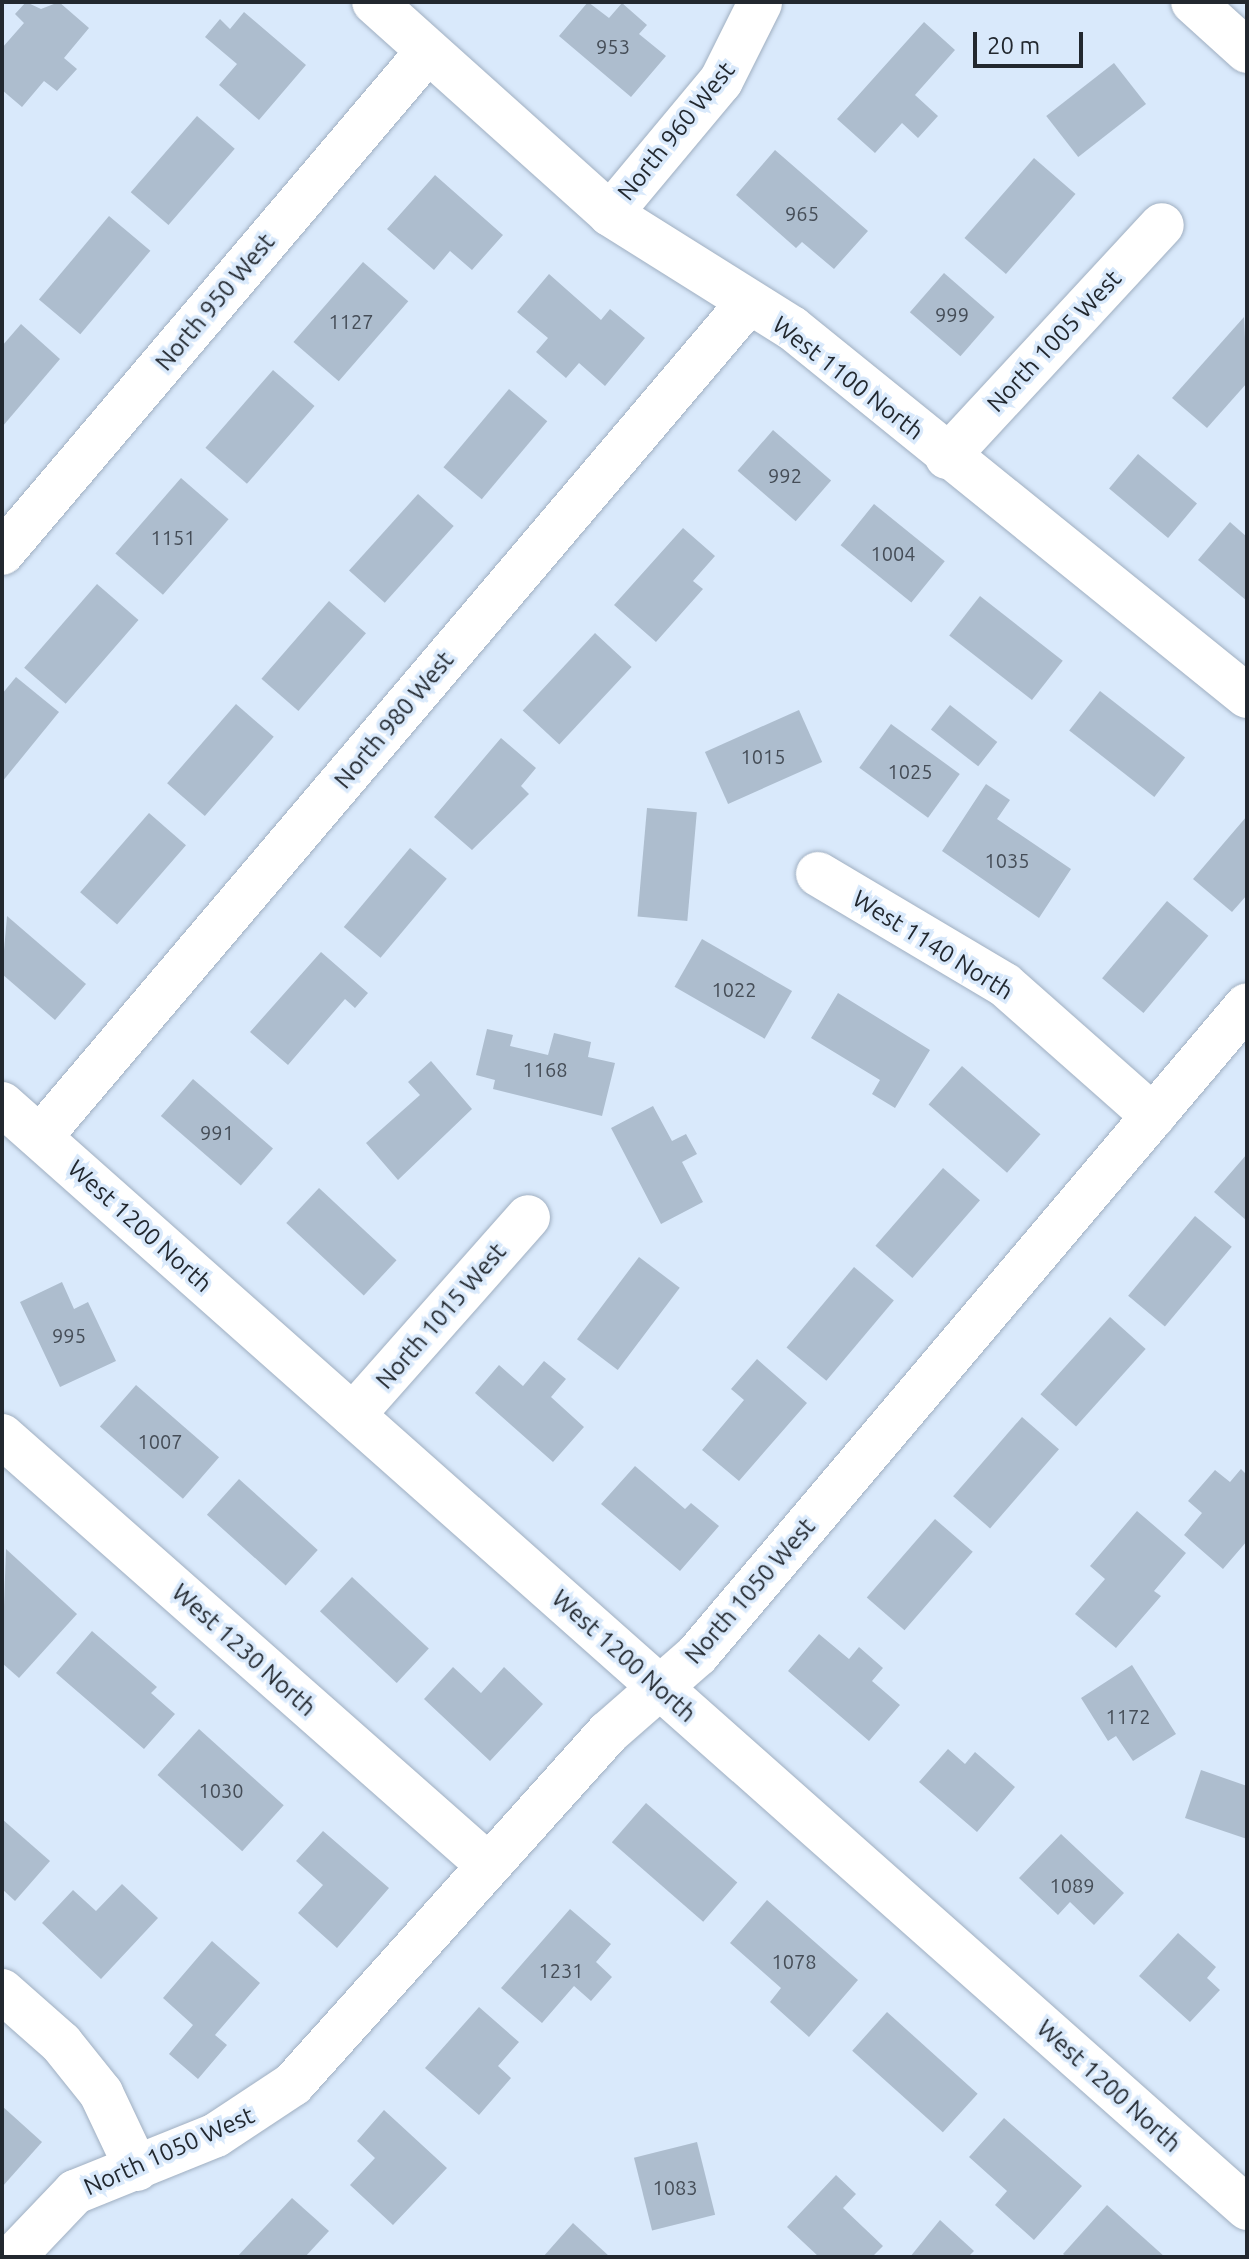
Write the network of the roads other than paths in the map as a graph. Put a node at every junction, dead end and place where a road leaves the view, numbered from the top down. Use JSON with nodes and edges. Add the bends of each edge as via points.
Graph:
{"nodes":[{"id":1,"x":374,"y":2,"type":"edge"},
{"id":2,"x":1193,"y":2,"type":"edge"},
{"id":3,"x":760,"y":3,"type":"edge"},
{"id":4,"x":428,"y":51,"type":"junction"},
{"id":5,"x":1247,"y":51,"type":"edge"},
{"id":6,"x":610,"y":214,"type":"junction"},
{"id":7,"x":1162,"y":225,"type":"dead end"},
{"id":8,"x":748,"y":303,"type":"junction"},
{"id":9,"x":947,"y":457,"type":"junction"},
{"id":10,"x":2,"y":553,"type":"edge"},
{"id":11,"x":1247,"y":696,"type":"edge"},
{"id":12,"x":818,"y":874,"type":"dead end"},
{"id":13,"x":1247,"y":1005,"type":"edge"},
{"id":14,"x":2,"y":1104,"type":"edge"},
{"id":15,"x":1153,"y":1116,"type":"junction"},
{"id":16,"x":40,"y":1137,"type":"junction"},
{"id":17,"x":528,"y":1217,"type":"dead end"},
{"id":18,"x":353,"y":1415,"type":"junction"},
{"id":19,"x":2,"y":1436,"type":"edge"},
{"id":20,"x":661,"y":1689,"type":"junction"},
{"id":21,"x":487,"y":1864,"type":"junction"},
{"id":22,"x":2,"y":1991,"type":"edge"},
{"id":23,"x":137,"y":2169,"type":"junction"},
{"id":24,"x":1247,"y":2208,"type":"edge"},
{"id":25,"x":13,"y":2257,"type":"edge"}],
"edges":[{"from":1,"to":4,"type":"street","name":"West 1100 North"},
{"from":2,"to":5,"type":"street"},
{"from":3,"to":6,"type":"street","name":"North 960 West","via":[[721,81]]},
{"from":4,"to":6,"type":"street","name":"West 1100 North"},
{"from":4,"to":10,"type":"street","name":"North 950 West"},
{"from":6,"to":8,"type":"street","name":"West 1100 North"},
{"from":7,"to":9,"type":"street","name":"North 1005 West"},
{"from":8,"to":9,"type":"street","name":"West 1100 North","via":[[792,328]]},
{"from":8,"to":16,"type":"street","name":"North 980 West"},
{"from":9,"to":11,"type":"street","name":"West 1100 North"},
{"from":12,"to":15,"type":"street","name":"West 1140 North","via":[[1005,985]]},
{"from":13,"to":15,"type":"street","name":"North 1050 West"},
{"from":14,"to":16,"type":"street","name":"West 1200 North"},
{"from":15,"to":20,"type":"street","name":"North 1050 West","via":[[697,1655]]},
{"from":16,"to":18,"type":"street","name":"West 1200 North"},
{"from":17,"to":18,"type":"street","name":"North 1015 West"},
{"from":18,"to":20,"type":"street","name":"West 1200 North"},
{"from":19,"to":21,"type":"street","name":"West 1230 North"},
{"from":20,"to":21,"type":"street","name":"North 1050 West","via":[[609,1732]]},
{"from":20,"to":24,"type":"street","name":"West 1200 North"},
{"from":21,"to":23,"type":"street","name":"North 1050 West","via":[[293,2084],[256,2114]]},
{"from":22,"to":23,"type":"street","via":[[61,2043],[101,2093]]},
{"from":23,"to":25,"type":"street","name":"North 1050 West","via":[[75,2192]]}]}
